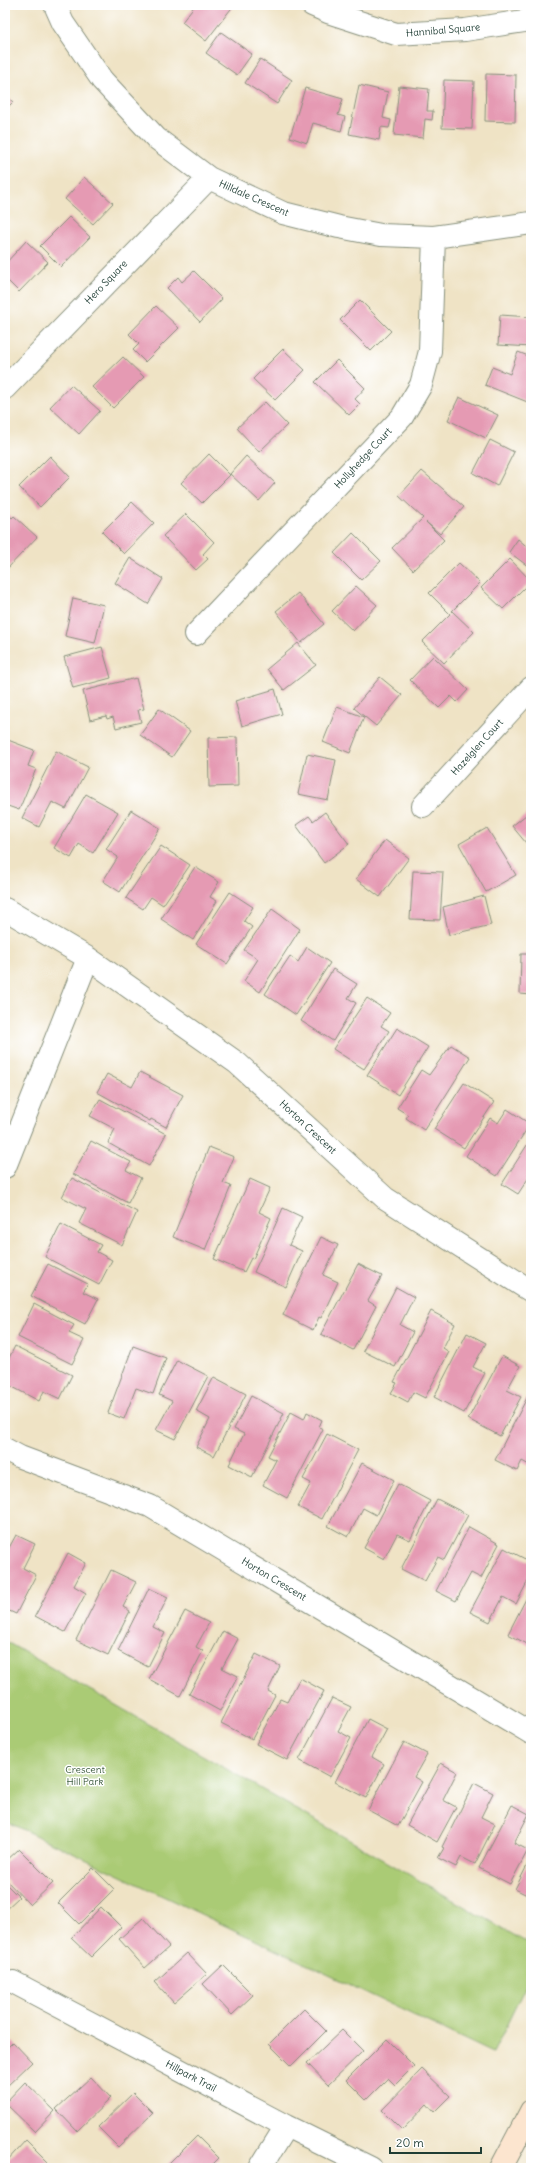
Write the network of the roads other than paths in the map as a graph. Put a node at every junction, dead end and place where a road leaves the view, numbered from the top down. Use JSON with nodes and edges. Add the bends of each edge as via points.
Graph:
{"nodes":[{"id":1,"x":55,"y":5,"type":"edge"},
{"id":2,"x":312,"y":5,"type":"edge"},
{"id":3,"x":531,"y":20,"type":"edge"},
{"id":4,"x":208,"y":178,"type":"junction"},
{"id":5,"x":531,"y":222,"type":"edge"},
{"id":6,"x":434,"y":237,"type":"junction"},
{"id":7,"x":5,"y":388,"type":"edge"},
{"id":8,"x":196,"y":634,"type":"dead end"},
{"id":9,"x":531,"y":688,"type":"edge"},
{"id":10,"x":423,"y":806,"type":"dead end"},
{"id":11,"x":5,"y":910,"type":"edge"},
{"id":12,"x":88,"y":958,"type":"junction"},
{"id":13,"x":5,"y":1167,"type":"edge"},
{"id":14,"x":531,"y":1291,"type":"edge"},
{"id":15,"x":5,"y":1449,"type":"edge"},
{"id":16,"x":531,"y":1732,"type":"edge"},
{"id":17,"x":12,"y":1982,"type":"dead end"},
{"id":18,"x":531,"y":2111,"type":"edge"},
{"id":19,"x":286,"y":2126,"type":"junction"},
{"id":20,"x":260,"y":2168,"type":"edge"},
{"id":21,"x":371,"y":2168,"type":"edge"},
{"id":22,"x":501,"y":2168,"type":"edge"}],
"edges":[{"from":1,"to":4,"type":"street","name":"Hilldale Crescent","via":[[63,23],[102,80],[156,138]]},
{"from":2,"to":3,"type":"street","name":"Hannibal Square","via":[[396,34],[466,30]]},
{"from":4,"to":6,"type":"street","name":"Hilldale Crescent","via":[[283,213],[381,235]]},
{"from":4,"to":7,"type":"street","name":"Hero Square"},
{"from":5,"to":6,"type":"street","name":"Hilldale Crescent"},
{"from":6,"to":8,"type":"street","name":"Hollyhedge Court","via":[[430,351],[417,392],[402,417]]},
{"from":9,"to":10,"type":"street","name":"Hazelglen Court"},
{"from":11,"to":12,"type":"street","name":"Horton Crescent"},
{"from":12,"to":13,"type":"street"},
{"from":12,"to":14,"type":"street","name":"Horton Crescent","via":[[237,1063],[385,1198]]},
{"from":15,"to":16,"type":"street","name":"Horton Crescent","via":[[150,1506]]},
{"from":17,"to":19,"type":"street","name":"Hillpark Trail"},
{"from":18,"to":22,"type":"street"},
{"from":19,"to":20,"type":"street"},
{"from":19,"to":21,"type":"street","name":"Hillpark Trail"}]}
